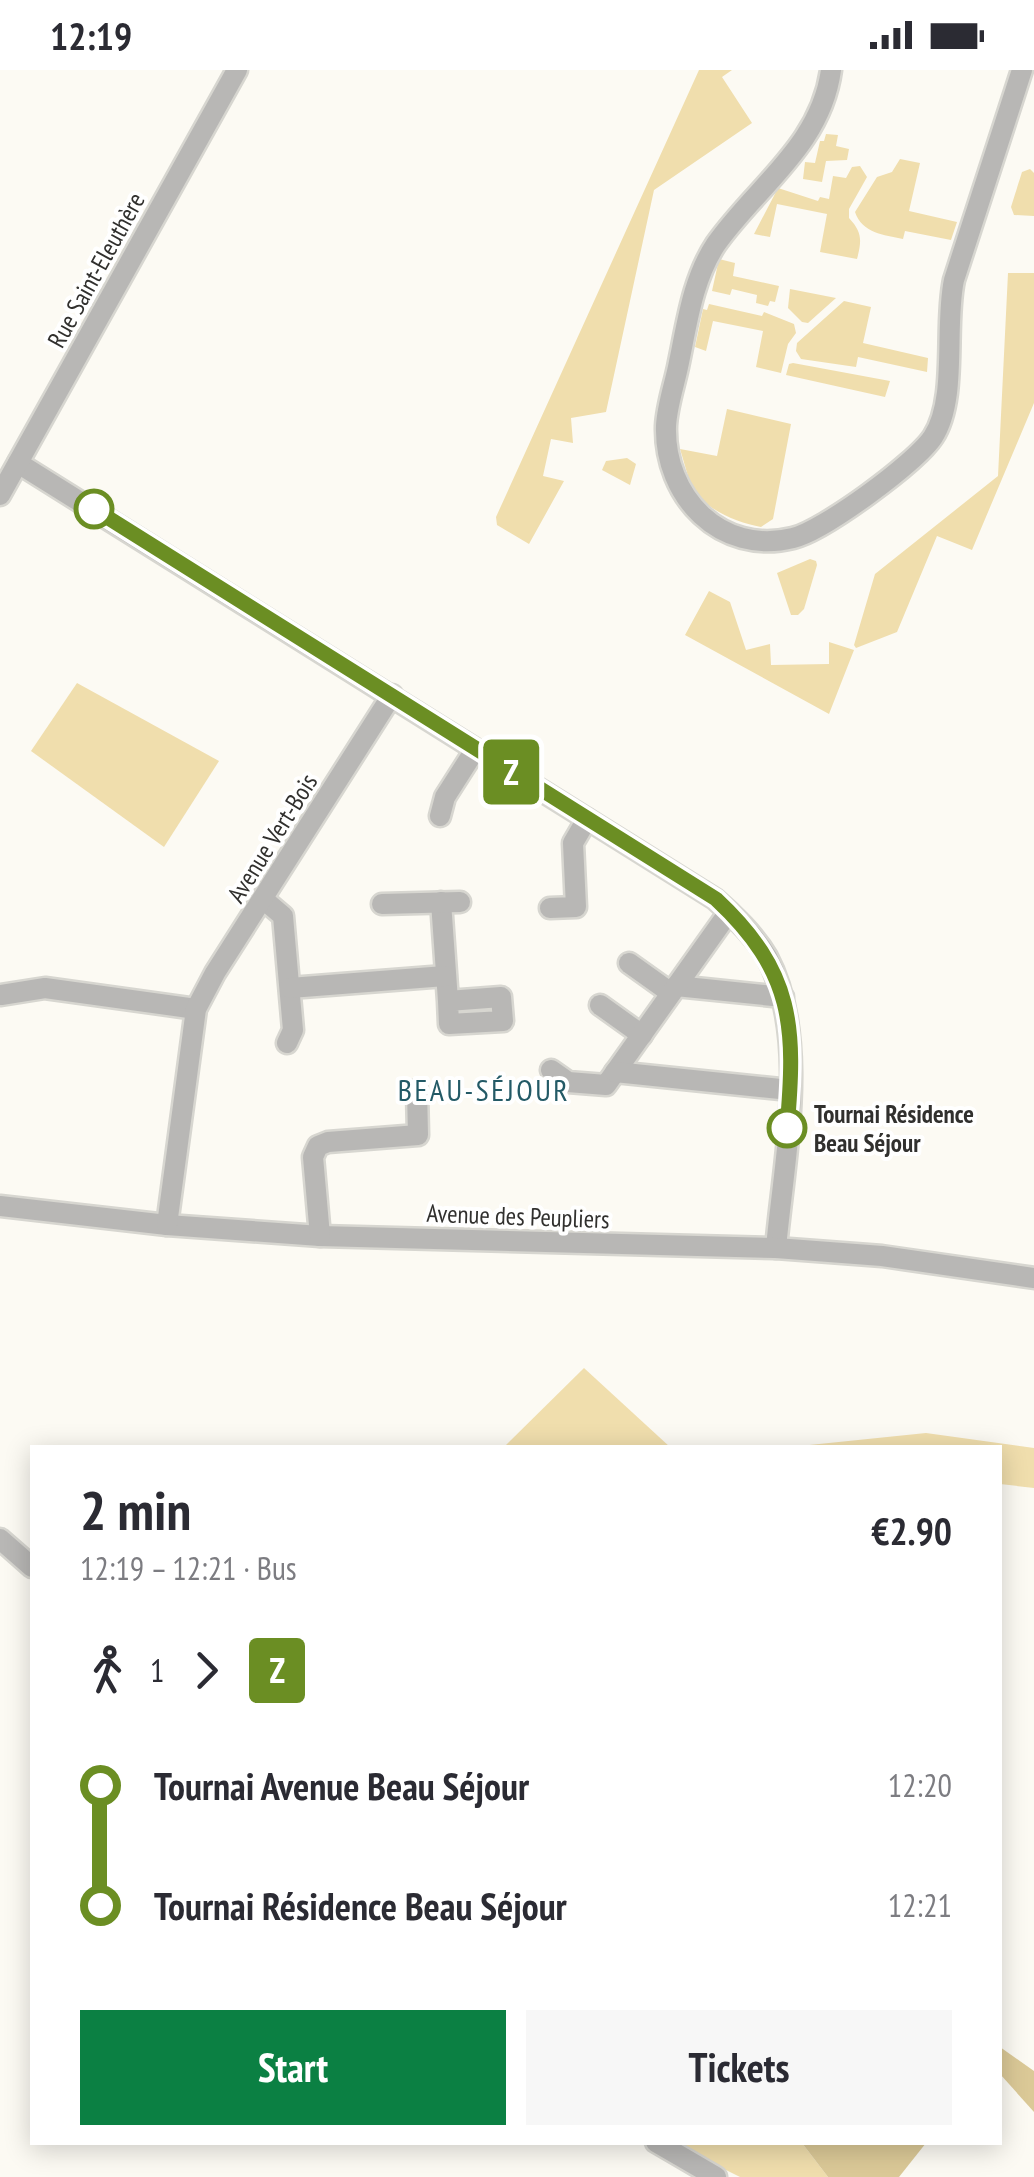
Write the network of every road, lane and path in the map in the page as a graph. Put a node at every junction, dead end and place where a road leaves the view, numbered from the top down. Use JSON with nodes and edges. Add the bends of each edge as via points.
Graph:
{"nodes":[{"id":1,"x":237,"y":70,"type":"edge"},
{"id":2,"x":831,"y":70,"type":"edge"},
{"id":3,"x":1022,"y":70,"type":"edge"},
{"id":4,"x":18,"y":463,"type":"junction"},
{"id":5,"x":0,"y":495,"type":"edge"},
{"id":6,"x":392,"y":696,"type":"junction"},
{"id":7,"x":475,"y":750,"type":"junction"},
{"id":8,"x":440,"y":816,"type":"dead end"},
{"id":9,"x":588,"y":819,"type":"junction"},
{"id":10,"x":263,"y":899,"type":"junction"},
{"id":11,"x":382,"y":904,"type":"dead end"},
{"id":12,"x":550,"y":908,"type":"dead end"},
{"id":13,"x":729,"y":912,"type":"junction"},
{"id":14,"x":629,"y":963,"type":"dead end"},
{"id":15,"x":445,"y":976,"type":"junction"},
{"id":16,"x":290,"y":988,"type":"junction"},
{"id":17,"x":674,"y":989,"type":"junction"},
{"id":18,"x":1,"y":995,"type":"edge"},
{"id":19,"x":783,"y":997,"type":"junction"},
{"id":20,"x":448,"y":1001,"type":"dead end"},
{"id":21,"x":600,"y":1005,"type":"dead end"},
{"id":22,"x":196,"y":1009,"type":"junction"},
{"id":23,"x":642,"y":1035,"type":"junction"},
{"id":24,"x":288,"y":1042,"type":"dead end"},
{"id":25,"x":551,"y":1070,"type":"dead end"},
{"id":26,"x":616,"y":1072,"type":"junction"},
{"id":27,"x":417,"y":1090,"type":"dead end"},
{"id":28,"x":790,"y":1090,"type":"junction"},
{"id":29,"x":0,"y":1206,"type":"edge"},
{"id":30,"x":167,"y":1225,"type":"junction"},
{"id":31,"x":320,"y":1236,"type":"junction"},
{"id":32,"x":776,"y":1248,"type":"junction"},
{"id":33,"x":1034,"y":1278,"type":"edge"},
{"id":34,"x":0,"y":1539,"type":"edge"},
{"id":35,"x":30,"y":1565,"type":"edge"},
{"id":36,"x":661,"y":2145,"type":"edge"},
{"id":37,"x":716,"y":2177,"type":"edge"}],
"edges":[{"from":1,"to":4,"type":"street","name":"Rue Saint-Eleuthère"},
{"from":2,"to":3,"type":"street","via":[[812,132],[704,265],[668,408],[668,446],[681,492],[706,520],[747,538],[784,540],[814,530],[933,437],[946,396],[954,280]]},
{"from":4,"to":5,"type":"street","name":"Rue Saint-Eleuthère"},
{"from":4,"to":6,"type":"street"},
{"from":6,"to":7,"type":"street"},
{"from":6,"to":10,"type":"street","name":"Avenue Vert-Bois"},
{"from":7,"to":8,"type":"street"},
{"from":7,"to":9,"type":"street"},
{"from":9,"to":12,"type":"street","via":[[573,843],[576,906]]},
{"from":9,"to":13,"type":"street"},
{"from":10,"to":16,"type":"street","via":[[283,916]]},
{"from":10,"to":22,"type":"street","name":"Avenue Vert-Bois"},
{"from":11,"to":15,"type":"street","via":[[450,902]]},
{"from":13,"to":17,"type":"street"},
{"from":13,"to":19,"type":"street","via":[[767,958]]},
{"from":14,"to":17,"type":"street"},
{"from":15,"to":16,"type":"street"},
{"from":15,"to":20,"type":"street"},
{"from":16,"to":24,"type":"street"},
{"from":17,"to":19,"type":"street"},
{"from":17,"to":23,"type":"street"},
{"from":18,"to":22,"type":"street","via":[[45,988]]},
{"from":19,"to":28,"type":"street"},
{"from":21,"to":23,"type":"street"},
{"from":22,"to":30,"type":"street","name":"Avenue Vert-Bois"},
{"from":23,"to":26,"type":"street"},
{"from":25,"to":26,"type":"street","via":[[568,1082],[606,1085]]},
{"from":26,"to":28,"type":"street"},
{"from":27,"to":31,"type":"street","via":[[418,1135],[318,1146],[313,1158]]},
{"from":28,"to":32,"type":"street"},
{"from":29,"to":30,"type":"street","name":"Avenue des Peupliers"},
{"from":30,"to":31,"type":"street","name":"Avenue des Peupliers"},
{"from":31,"to":32,"type":"street","name":"Avenue des Peupliers"},
{"from":32,"to":33,"type":"street","name":"Avenue des Peupliers"},
{"from":34,"to":35,"type":"street"},
{"from":36,"to":37,"type":"street"}]}
